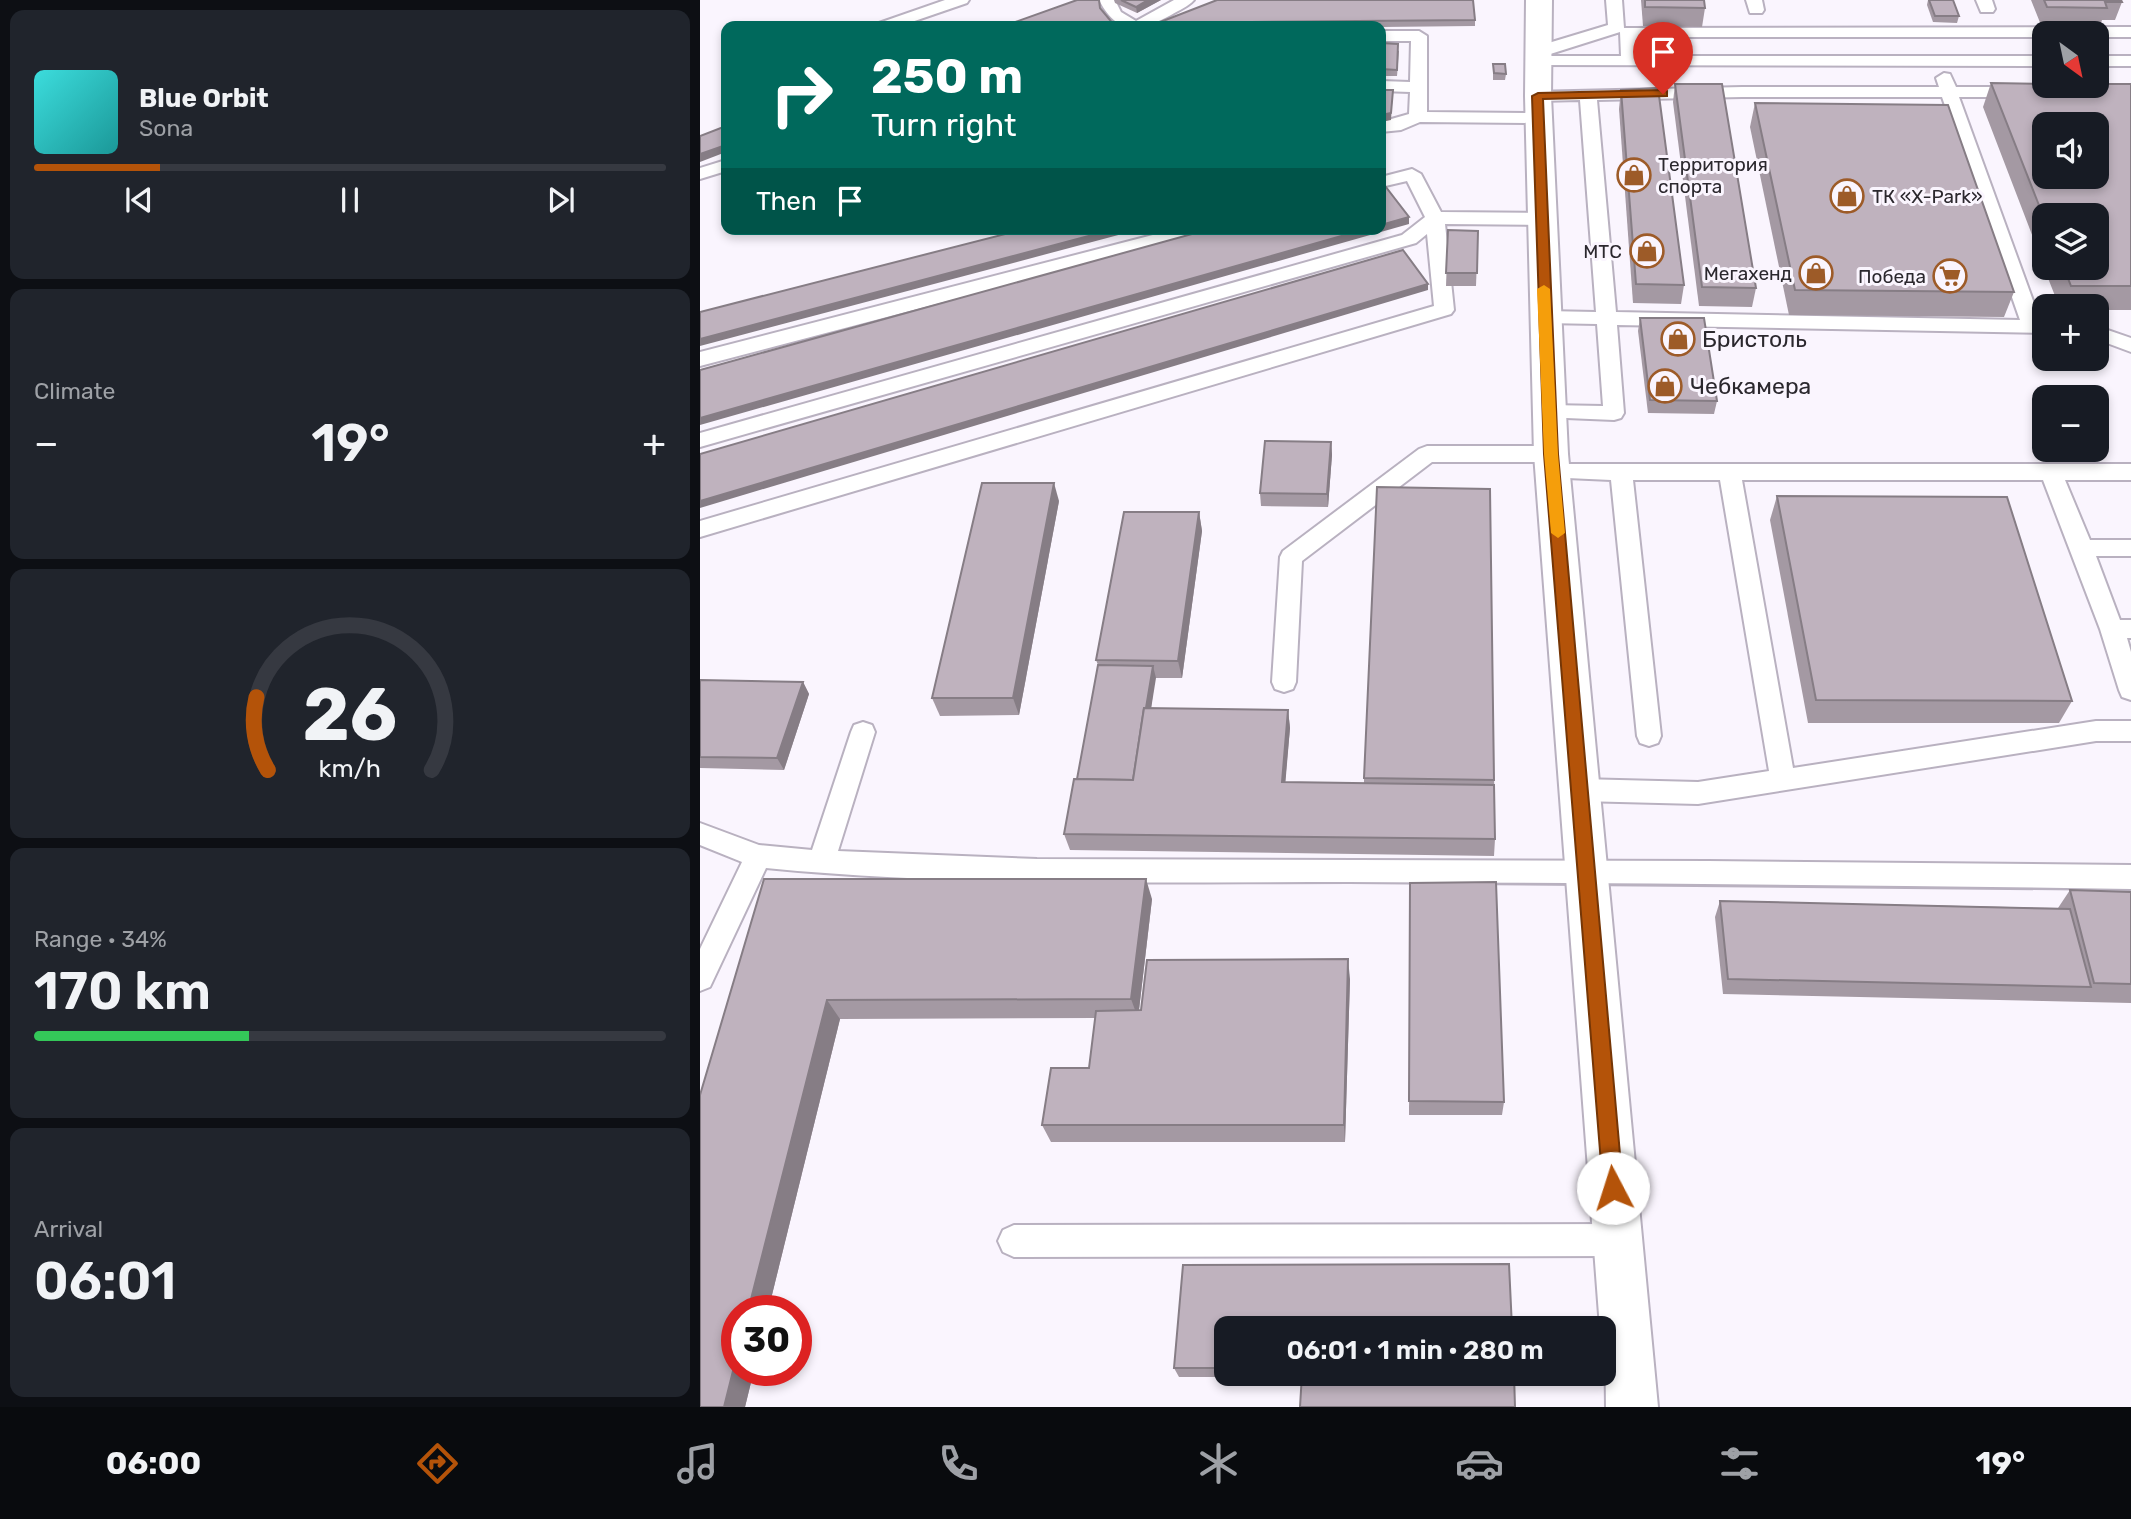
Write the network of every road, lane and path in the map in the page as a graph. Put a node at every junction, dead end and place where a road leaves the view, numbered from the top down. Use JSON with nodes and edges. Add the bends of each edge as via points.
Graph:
{"nodes":[{"id":1,"x":903,"y":0,"type":"edge"},
{"id":2,"x":961,"y":0,"type":"edge"},
{"id":3,"x":1107,"y":0,"type":"edge"},
{"id":4,"x":1186,"y":0,"type":"edge"},
{"id":5,"x":1539,"y":0,"type":"edge"},
{"id":6,"x":1614,"y":0,"type":"edge"},
{"id":7,"x":926,"y":12,"type":"junction"},
{"id":8,"x":900,"y":21,"type":"edge"},
{"id":9,"x":1126,"y":21,"type":"edge"},
{"id":10,"x":1146,"y":21,"type":"edge"},
{"id":11,"x":1926,"y":32,"type":"junction"},
{"id":12,"x":2131,"y":33,"type":"edge"},
{"id":13,"x":1386,"y":36,"type":"edge"},
{"id":14,"x":1539,"y":56,"type":"junction"},
{"id":15,"x":1630,"y":61,"type":"junction"},
{"id":16,"x":1937,"y":61,"type":"junction"},
{"id":17,"x":2032,"y":61,"type":"edge"},
{"id":18,"x":2109,"y":61,"type":"edge"},
{"id":19,"x":2131,"y":61,"type":"edge"},
{"id":20,"x":1386,"y":86,"type":"edge"},
{"id":21,"x":1418,"y":87,"type":"junction"},
{"id":22,"x":2032,"y":92,"type":"edge"},
{"id":23,"x":1950,"y":93,"type":"junction"},
{"id":24,"x":1588,"y":95,"type":"junction"},
{"id":25,"x":1538,"y":107,"type":"junction"},
{"id":26,"x":1418,"y":117,"type":"junction"},
{"id":27,"x":1386,"y":127,"type":"edge"},
{"id":28,"x":721,"y":167,"type":"edge"},
{"id":29,"x":700,"y":174,"type":"edge"},
{"id":30,"x":1386,"y":181,"type":"edge"},
{"id":31,"x":1435,"y":218,"type":"junction"},
{"id":32,"x":1542,"y":219,"type":"junction"},
{"id":33,"x":1176,"y":235,"type":"edge"},
{"id":34,"x":2032,"y":311,"type":"edge"},
{"id":35,"x":1545,"y":317,"type":"junction"},
{"id":36,"x":1605,"y":318,"type":"junction"},
{"id":37,"x":2032,"y":327,"type":"edge"},
{"id":38,"x":2131,"y":329,"type":"edge"},
{"id":39,"x":2109,"y":330,"type":"edge"},
{"id":40,"x":2109,"y":336,"type":"edge"},
{"id":41,"x":2131,"y":345,"type":"edge"},
{"id":42,"x":700,"y":359,"type":"edge"},
{"id":43,"x":1549,"y":412,"type":"junction"},
{"id":44,"x":700,"y":440,"type":"edge"},
{"id":45,"x":1552,"y":463,"type":"junction"},
{"id":46,"x":1622,"y":472,"type":"junction"},
{"id":47,"x":1730,"y":472,"type":"junction"},
{"id":48,"x":2051,"y":472,"type":"junction"},
{"id":49,"x":2131,"y":472,"type":"edge"},
{"id":50,"x":700,"y":529,"type":"edge"},
{"id":51,"x":2082,"y":548,"type":"junction"},
{"id":52,"x":2131,"y":548,"type":"edge"},
{"id":53,"x":2122,"y":629,"type":"edge"},
{"id":54,"x":1284,"y":682,"type":"dead end"},
{"id":55,"x":2131,"y":691,"type":"edge"},
{"id":56,"x":2131,"y":731,"type":"edge"},
{"id":57,"x":863,"y":732,"type":"dead end"},
{"id":58,"x":1649,"y":736,"type":"dead end"},
{"id":59,"x":1783,"y":781,"type":"junction"},
{"id":60,"x":1580,"y":790,"type":"junction"},
{"id":61,"x":700,"y":834,"type":"edge"},
{"id":62,"x":758,"y":856,"type":"junction"},
{"id":63,"x":821,"y":862,"type":"junction"},
{"id":64,"x":1586,"y":871,"type":"junction"},
{"id":65,"x":2131,"y":877,"type":"edge"},
{"id":66,"x":700,"y":978,"type":"edge"},
{"id":67,"x":1617,"y":1240,"type":"junction"},
{"id":68,"x":1014,"y":1241,"type":"dead end"},
{"id":69,"x":1632,"y":1407,"type":"edge"}],
"edges":[{"from":1,"to":7,"type":"lane"},
{"from":2,"to":7,"type":"lane"},
{"from":3,"to":9,"type":"lane","via":[[1115,15]]},
{"from":4,"to":10,"type":"lane"},
{"from":5,"to":14,"type":"street"},
{"from":6,"to":14,"type":"lane","via":[[1616,28]]},
{"from":7,"to":8,"type":"lane"},
{"from":11,"to":12,"type":"lane"},
{"from":11,"to":15,"type":"lane","via":[[1628,32]]},
{"from":11,"to":16,"type":"lane"},
{"from":13,"to":21,"type":"lane","via":[[1419,36]]},
{"from":14,"to":15,"type":"lane"},
{"from":14,"to":25,"type":"street"},
{"from":15,"to":16,"type":"lane"},
{"from":16,"to":17,"type":"lane"},
{"from":16,"to":23,"type":"lane"},
{"from":18,"to":19,"type":"lane"},
{"from":20,"to":21,"type":"lane"},
{"from":21,"to":26,"type":"lane"},
{"from":22,"to":23,"type":"lane"},
{"from":23,"to":24,"type":"lane"},
{"from":23,"to":34,"type":"lane"},
{"from":24,"to":25,"type":"lane"},
{"from":24,"to":36,"type":"lane"},
{"from":25,"to":26,"type":"lane"},
{"from":25,"to":32,"type":"street"},
{"from":26,"to":27,"type":"lane"},
{"from":28,"to":29,"type":"lane"},
{"from":30,"to":31,"type":"lane","via":[[1412,174]]},
{"from":31,"to":32,"type":"lane"},
{"from":31,"to":44,"type":"lane","via":[[1409,239]]},
{"from":31,"to":50,"type":"lane","via":[[1444,310]]},
{"from":32,"to":35,"type":"street"},
{"from":33,"to":42,"type":"lane"},
{"from":35,"to":36,"type":"lane"},
{"from":35,"to":43,"type":"street"},
{"from":36,"to":37,"type":"lane"},
{"from":36,"to":43,"type":"lane","via":[[1614,413]]},
{"from":38,"to":39,"type":"lane"},
{"from":40,"to":41,"type":"lane"},
{"from":43,"to":45,"type":"street"},
{"from":45,"to":46,"type":"lane"},
{"from":45,"to":54,"type":"lane","via":[[1427,454],[1291,557]]},
{"from":45,"to":60,"type":"street"},
{"from":46,"to":47,"type":"lane"},
{"from":46,"to":58,"type":"lane"},
{"from":47,"to":48,"type":"lane"},
{"from":47,"to":59,"type":"lane"},
{"from":48,"to":49,"type":"lane"},
{"from":48,"to":51,"type":"lane"},
{"from":51,"to":52,"type":"lane"},
{"from":51,"to":53,"type":"lane"},
{"from":53,"to":55,"type":"lane"},
{"from":56,"to":59,"type":"lane","via":[[2096,731]]},
{"from":57,"to":63,"type":"lane"},
{"from":59,"to":60,"type":"lane","via":[[1698,793]]},
{"from":60,"to":64,"type":"street"},
{"from":61,"to":62,"type":"lane"},
{"from":62,"to":63,"type":"lane"},
{"from":62,"to":66,"type":"lane"},
{"from":63,"to":64,"type":"lane","via":[[1037,870]]},
{"from":64,"to":65,"type":"lane"},
{"from":64,"to":67,"type":"street"},
{"from":67,"to":68,"type":"lane"},
{"from":67,"to":69,"type":"street"}]}
